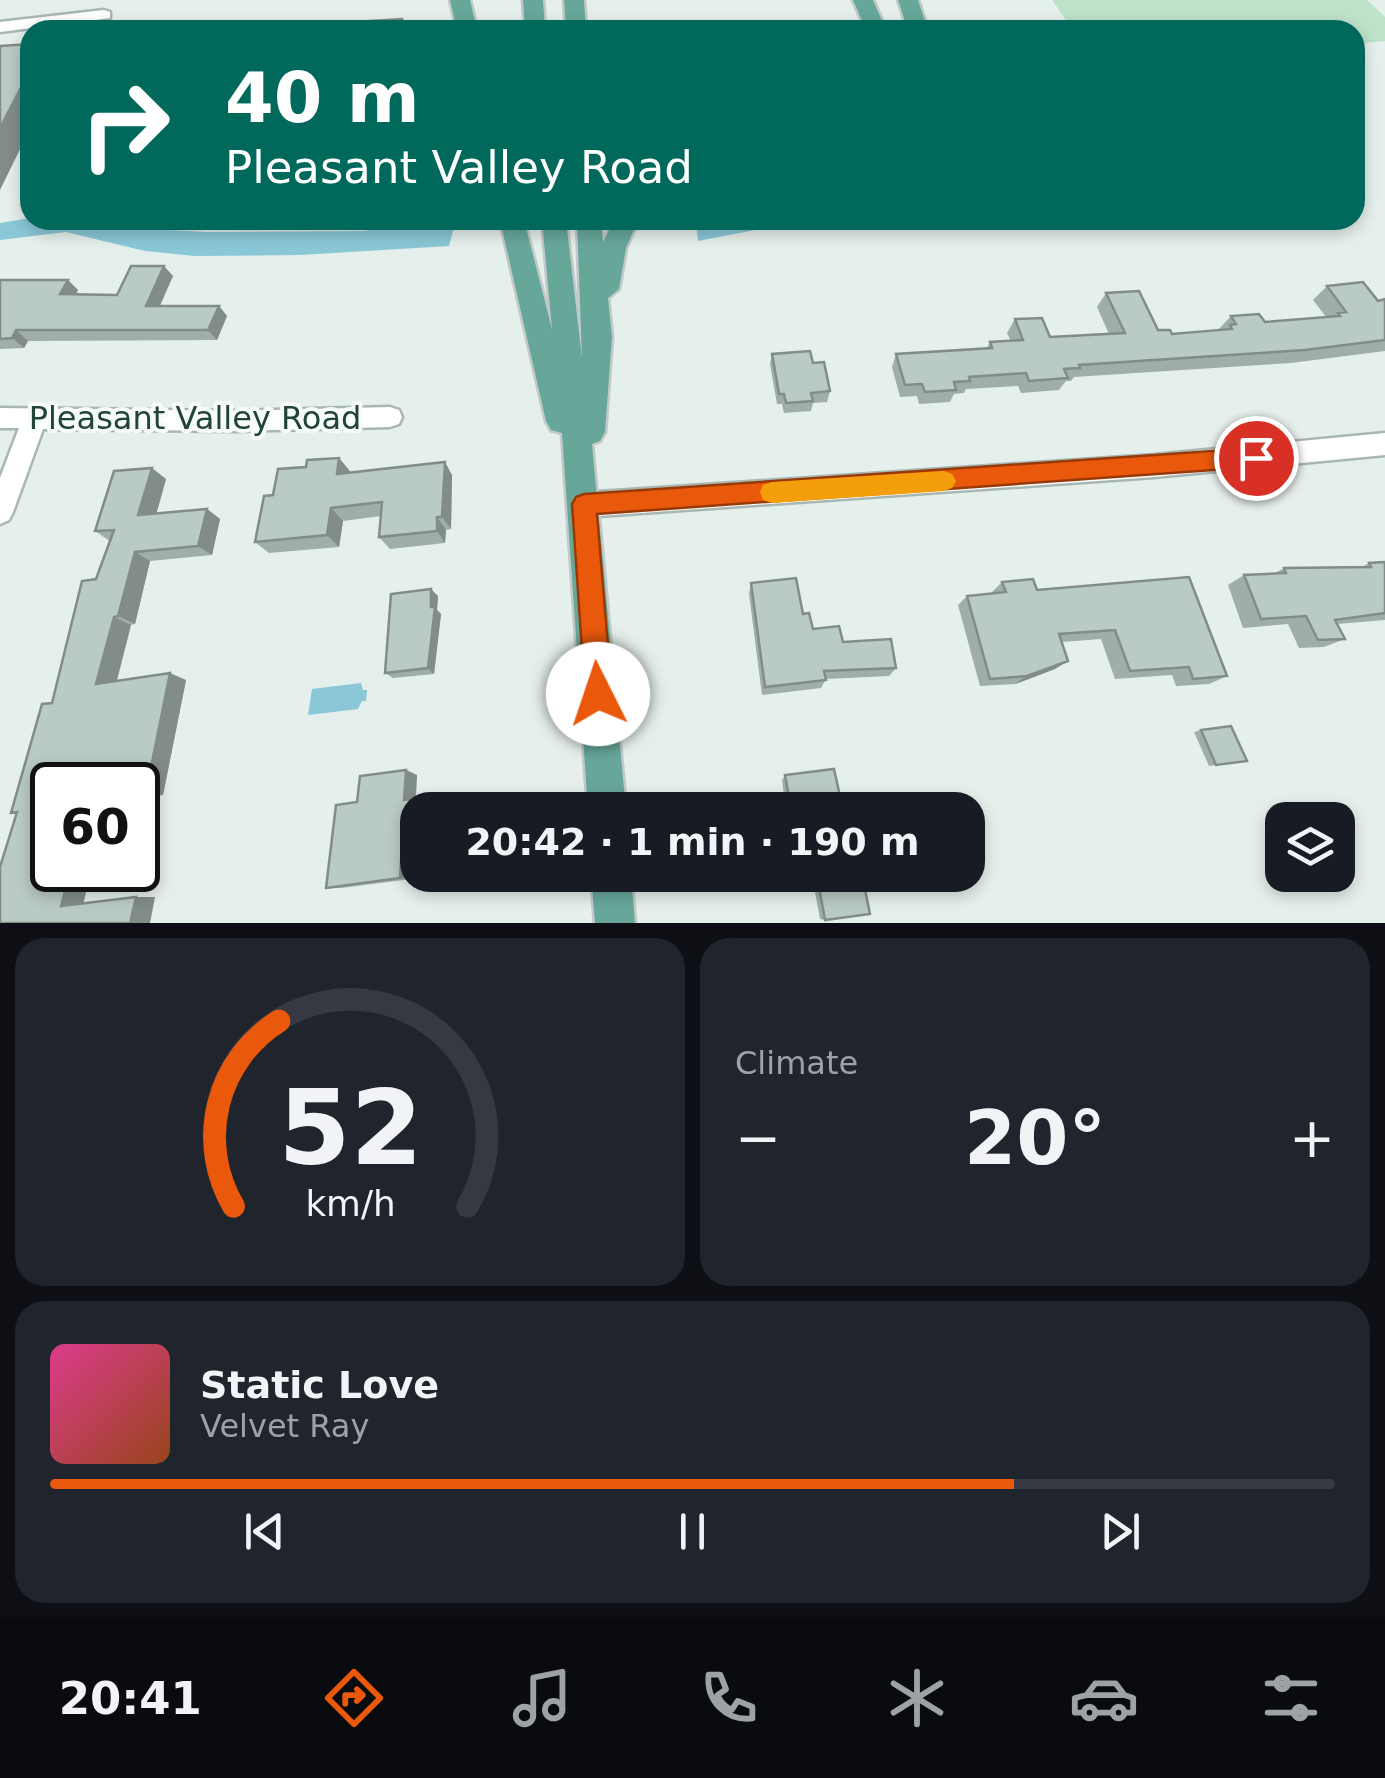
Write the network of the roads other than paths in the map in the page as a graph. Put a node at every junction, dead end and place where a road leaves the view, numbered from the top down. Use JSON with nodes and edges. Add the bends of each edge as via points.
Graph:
{"nodes":[{"id":1,"x":515,"y":230,"type":"edge"},
{"id":2,"x":555,"y":230,"type":"edge"},
{"id":3,"x":590,"y":230,"type":"edge"},
{"id":4,"x":621,"y":230,"type":"edge"},
{"id":5,"x":598,"y":337,"type":"junction"},
{"id":6,"x":390,"y":417,"type":"dead end"},
{"id":7,"x":0,"y":418,"type":"edge"},
{"id":8,"x":35,"y":418,"type":"junction"},
{"id":9,"x":1385,"y":444,"type":"edge"},
{"id":10,"x":584,"y":504,"type":"junction"},
{"id":11,"x":0,"y":512,"type":"edge"},
{"id":12,"x":606,"y":792,"type":"edge"},
{"id":13,"x":612,"y":892,"type":"edge"},
{"id":14,"x":614,"y":923,"type":"edge"}],
"edges":[{"from":1,"to":10,"type":"main road"},
{"from":2,"to":10,"type":"main road"},
{"from":3,"to":5,"type":"main road"},
{"from":4,"to":5,"type":"main road"},
{"from":5,"to":10,"type":"main road"},
{"from":6,"to":8,"type":"street","name":"Pleasant Valley Road"},
{"from":7,"to":8,"type":"street","name":"Pleasant Valley Road"},
{"from":8,"to":11,"type":"street"},
{"from":9,"to":10,"type":"street"},
{"from":10,"to":12,"type":"main road"},
{"from":13,"to":14,"type":"main road"}]}
